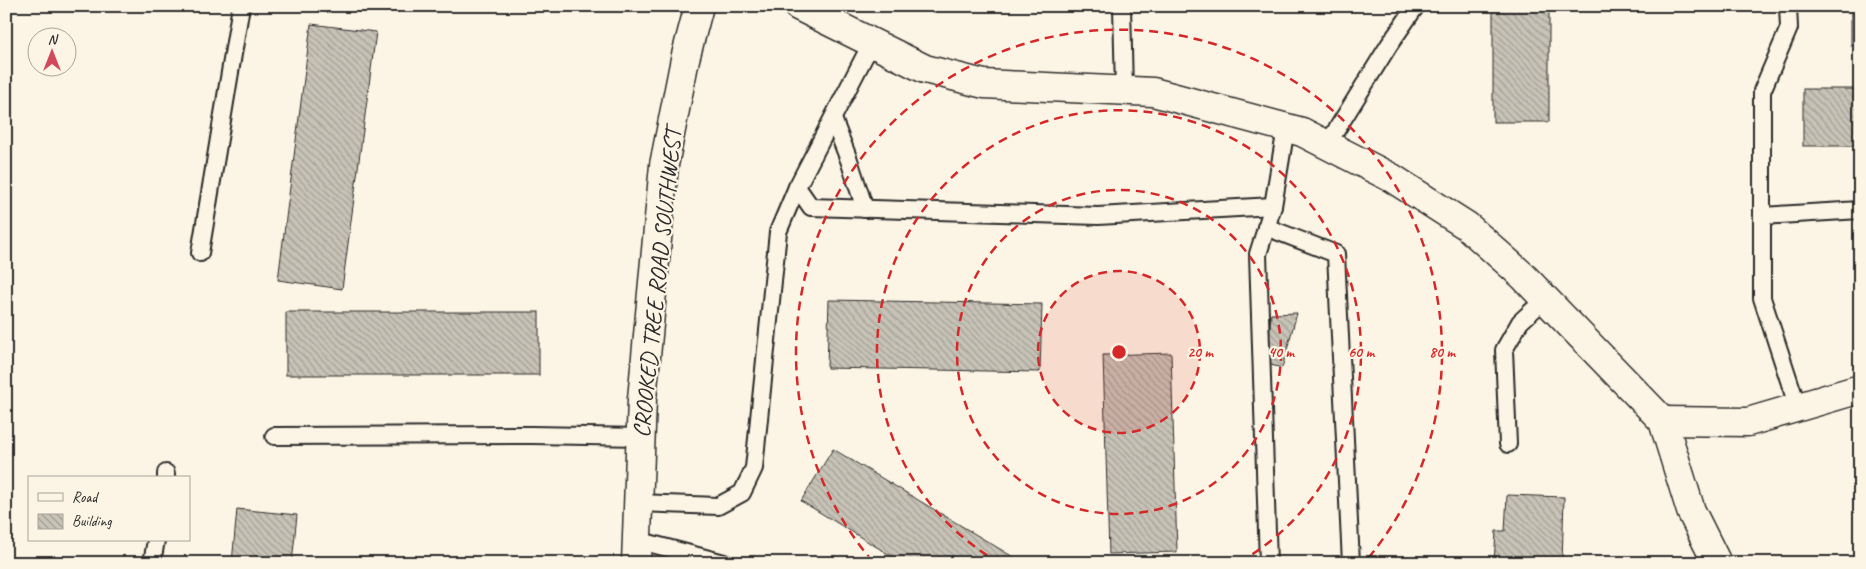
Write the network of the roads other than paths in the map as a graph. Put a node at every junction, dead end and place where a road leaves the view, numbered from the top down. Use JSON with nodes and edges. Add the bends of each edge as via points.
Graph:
{"nodes":[{"id":1,"x":240,"y":6,"type":"edge"},
{"id":2,"x":699,"y":6,"type":"edge"},
{"id":3,"x":1122,"y":6,"type":"edge"},
{"id":4,"x":1416,"y":6,"type":"edge"},
{"id":5,"x":1788,"y":6,"type":"edge"},
{"id":6,"x":811,"y":9,"type":"edge"},
{"id":7,"x":872,"y":42,"type":"junction"},
{"id":8,"x":1124,"y":90,"type":"junction"},
{"id":9,"x":833,"y":119,"type":"junction"},
{"id":10,"x":1286,"y":128,"type":"junction"},
{"id":11,"x":1327,"y":145,"type":"junction"},
{"id":12,"x":797,"y":187,"type":"junction"},
{"id":13,"x":1273,"y":206,"type":"junction"},
{"id":14,"x":865,"y":209,"type":"junction"},
{"id":15,"x":1860,"y":210,"type":"edge"},
{"id":16,"x":1762,"y":216,"type":"junction"},
{"id":17,"x":1266,"y":227,"type":"junction"},
{"id":18,"x":200,"y":253,"type":"dead end"},
{"id":19,"x":1545,"y":299,"type":"junction"},
{"id":20,"x":1860,"y":389,"type":"edge"},
{"id":21,"x":1798,"y":408,"type":"junction"},
{"id":22,"x":1663,"y":421,"type":"junction"},
{"id":23,"x":274,"y":436,"type":"dead end"},
{"id":24,"x":641,"y":437,"type":"junction"},
{"id":25,"x":1508,"y":444,"type":"dead end"},
{"id":26,"x":638,"y":503,"type":"junction"},
{"id":27,"x":156,"y":542,"type":"edge"},
{"id":28,"x":636,"y":552,"type":"edge"},
{"id":29,"x":152,"y":563,"type":"edge"},
{"id":30,"x":724,"y":563,"type":"edge"},
{"id":31,"x":1268,"y":563,"type":"edge"},
{"id":32,"x":1351,"y":563,"type":"edge"},
{"id":33,"x":1717,"y":563,"type":"edge"}],
"edges":[{"from":1,"to":18,"type":"lane"},
{"from":2,"to":24,"type":"street","name":"CROOKED TREE ROAD SOUTHWEST","via":[[664,165]]},
{"from":3,"to":8,"type":"lane"},
{"from":4,"to":11,"type":"lane"},
{"from":5,"to":16,"type":"lane","via":[[1789,28],[1762,91]]},
{"from":6,"to":7,"type":"street"},
{"from":7,"to":8,"type":"street","via":[[925,69],[984,84]]},
{"from":7,"to":9,"type":"lane"},
{"from":8,"to":10,"type":"street","via":[[1153,92]]},
{"from":9,"to":12,"type":"lane"},
{"from":9,"to":14,"type":"lane"},
{"from":10,"to":11,"type":"street"},
{"from":10,"to":13,"type":"lane"},
{"from":11,"to":19,"type":"street","via":[[1392,178],[1466,226]]},
{"from":12,"to":14,"type":"lane","via":[[811,207]]},
{"from":12,"to":26,"type":"lane","via":[[778,232],[754,468],[742,493],[718,506]]},
{"from":13,"to":14,"type":"lane","via":[[1098,216]]},
{"from":13,"to":17,"type":"lane"},
{"from":15,"to":16,"type":"lane"},
{"from":16,"to":21,"type":"lane","via":[[1762,298]]},
{"from":17,"to":31,"type":"lane","via":[[1258,254]]},
{"from":17,"to":32,"type":"lane","via":[[1336,254]]},
{"from":19,"to":22,"type":"street"},
{"from":19,"to":25,"type":"lane","via":[[1520,322],[1504,350]]},
{"from":20,"to":21,"type":"street"},
{"from":21,"to":22,"type":"street","via":[[1748,422]]},
{"from":22,"to":33,"type":"street","via":[[1691,511]]},
{"from":23,"to":24,"type":"lane"},
{"from":24,"to":26,"type":"street","name":"CROOKED TREE ROAD SOUTHWEST"},
{"from":26,"to":28,"type":"street","name":"CROOKED TREE ROAD SOUTHWEST"},
{"from":27,"to":29,"type":"lane"},
{"from":28,"to":30,"type":"lane"}]}
